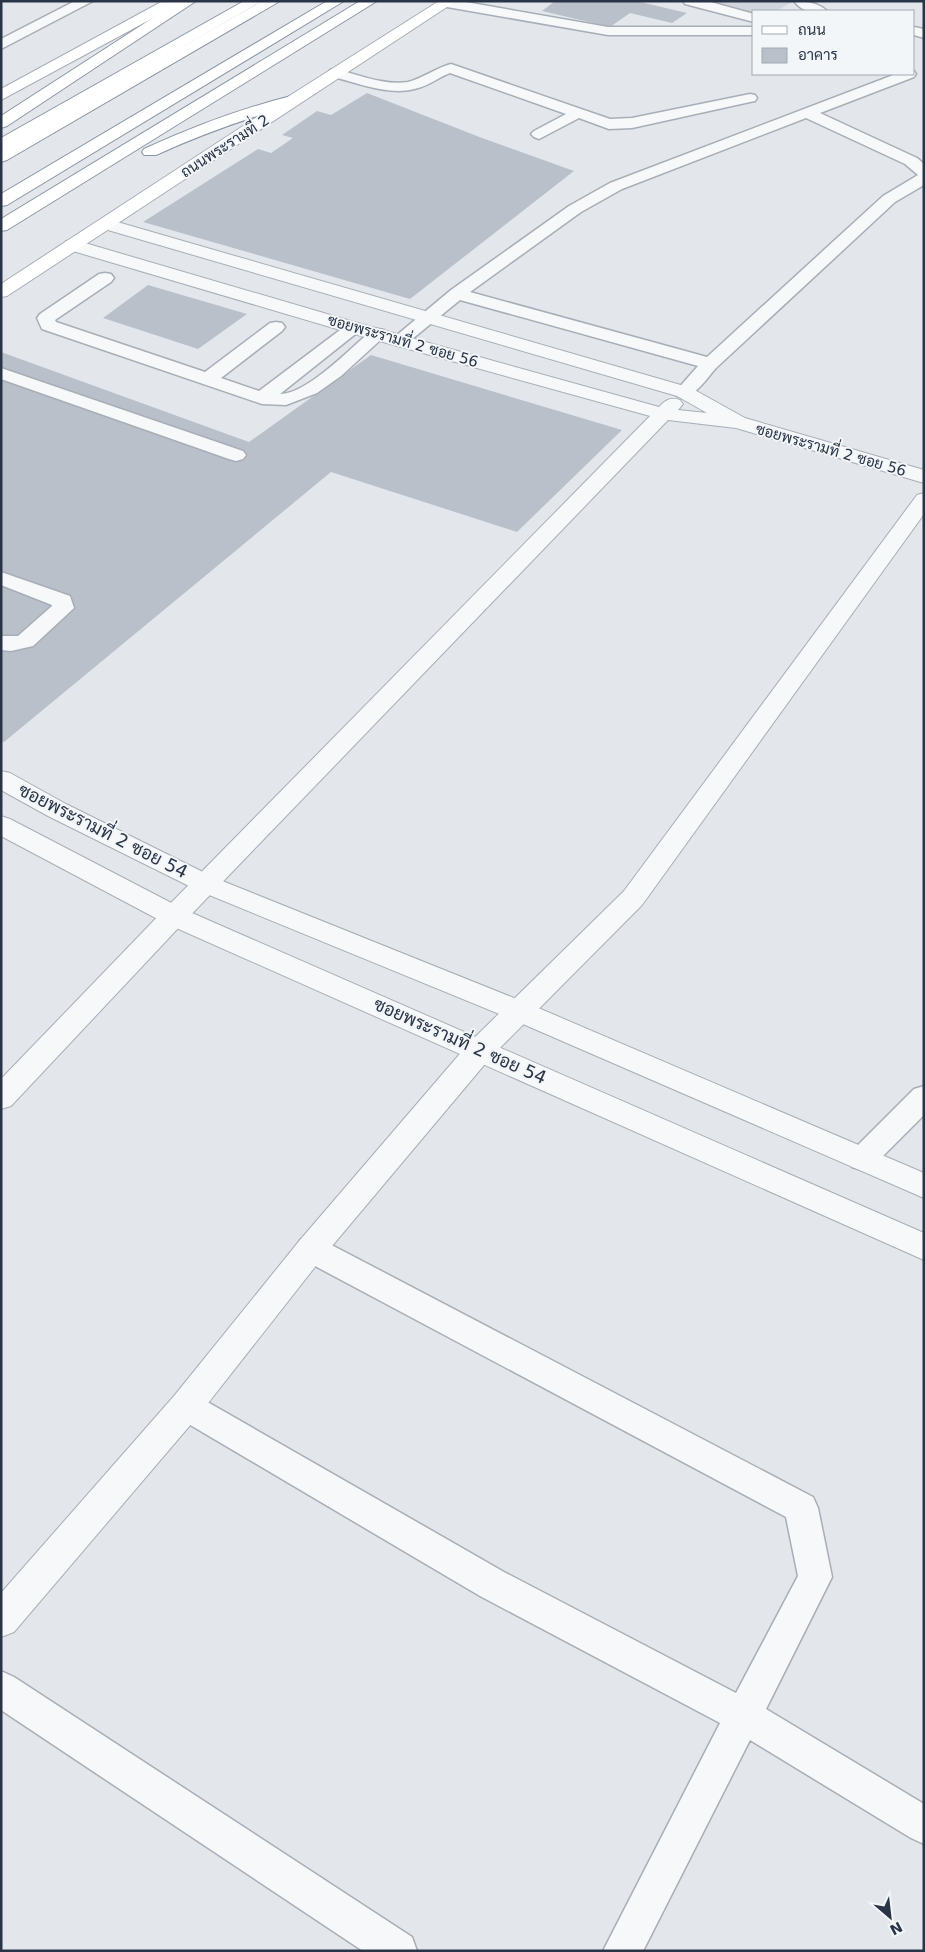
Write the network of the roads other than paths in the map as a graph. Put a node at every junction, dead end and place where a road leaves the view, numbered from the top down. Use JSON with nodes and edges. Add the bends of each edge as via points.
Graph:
{"nodes":[{"id":1,"x":86,"y":1,"type":"edge"},
{"id":2,"x":174,"y":1,"type":"edge"},
{"id":3,"x":189,"y":1,"type":"edge"},
{"id":4,"x":255,"y":1,"type":"edge"},
{"id":5,"x":273,"y":1,"type":"edge"},
{"id":6,"x":336,"y":1,"type":"edge"},
{"id":7,"x":370,"y":1,"type":"edge"},
{"id":8,"x":690,"y":1,"type":"edge"},
{"id":9,"x":448,"y":2,"type":"edge"},
{"id":10,"x":543,"y":6,"type":"dead end"},
{"id":11,"x":526,"y":17,"type":"junction"},
{"id":12,"x":752,"y":17,"type":"edge"},
{"id":13,"x":752,"y":31,"type":"edge"},
{"id":14,"x":3,"y":43,"type":"edge"},
{"id":15,"x":335,"y":73,"type":"junction"},
{"id":16,"x":906,"y":75,"type":"edge"},
{"id":17,"x":1,"y":95,"type":"edge"},
{"id":18,"x":750,"y":98,"type":"dead end"},
{"id":19,"x":292,"y":101,"type":"junction"},
{"id":20,"x":578,"y":113,"type":"junction"},
{"id":21,"x":808,"y":113,"type":"junction"},
{"id":22,"x":1,"y":123,"type":"edge"},
{"id":23,"x":540,"y":134,"type":"dead end"},
{"id":24,"x":1,"y":145,"type":"edge"},
{"id":25,"x":1,"y":157,"type":"edge"},
{"id":26,"x":924,"y":172,"type":"edge"},
{"id":27,"x":924,"y":178,"type":"edge"},
{"id":28,"x":57,"y":191,"type":"junction"},
{"id":29,"x":1,"y":201,"type":"edge"},
{"id":30,"x":107,"y":224,"type":"junction"},
{"id":31,"x":1,"y":226,"type":"edge"},
{"id":32,"x":72,"y":245,"type":"junction"},
{"id":33,"x":105,"y":278,"type":"dead end"},
{"id":34,"x":1,"y":292,"type":"edge"},
{"id":35,"x":457,"y":294,"type":"junction"},
{"id":36,"x":426,"y":318,"type":"junction"},
{"id":37,"x":276,"y":327,"type":"dead end"},
{"id":38,"x":354,"y":328,"type":"junction"},
{"id":39,"x":378,"y":334,"type":"junction"},
{"id":40,"x":400,"y":340,"type":"junction"},
{"id":41,"x":710,"y":364,"type":"junction"},
{"id":42,"x":1,"y":373,"type":"edge"},
{"id":43,"x":207,"y":380,"type":"junction"},
{"id":44,"x":684,"y":392,"type":"junction"},
{"id":45,"x":262,"y":398,"type":"junction"},
{"id":46,"x":663,"y":414,"type":"junction"},
{"id":47,"x":738,"y":422,"type":"junction"},
{"id":48,"x":236,"y":455,"type":"dead end"},
{"id":49,"x":924,"y":477,"type":"edge"},
{"id":50,"x":924,"y":498,"type":"edge"},
{"id":51,"x":1,"y":578,"type":"edge"},
{"id":52,"x":1,"y":643,"type":"edge"},
{"id":53,"x":1,"y":779,"type":"edge"},
{"id":54,"x":1,"y":825,"type":"edge"},
{"id":55,"x":206,"y":884,"type":"junction"},
{"id":56,"x":174,"y":916,"type":"junction"},
{"id":57,"x":519,"y":1011,"type":"junction"},
{"id":58,"x":480,"y":1050,"type":"junction"},
{"id":59,"x":924,"y":1097,"type":"edge"},
{"id":60,"x":1,"y":1098,"type":"edge"},
{"id":61,"x":862,"y":1159,"type":"junction"},
{"id":62,"x":924,"y":1186,"type":"edge"},
{"id":63,"x":924,"y":1247,"type":"edge"},
{"id":64,"x":311,"y":1249,"type":"junction"},
{"id":65,"x":186,"y":1406,"type":"junction"},
{"id":66,"x":1,"y":1620,"type":"edge"},
{"id":67,"x":1,"y":1689,"type":"edge"},
{"id":68,"x":742,"y":1715,"type":"junction"},
{"id":69,"x":924,"y":1825,"type":"edge"},
{"id":70,"x":398,"y":1951,"type":"edge"},
{"id":71,"x":622,"y":1951,"type":"edge"}],
"edges":[{"from":1,"to":14,"type":"lane"},
{"from":2,"to":17,"type":"main road"},
{"from":3,"to":22,"type":"main road"},
{"from":4,"to":24,"type":"main road"},
{"from":5,"to":25,"type":"main road"},
{"from":6,"to":29,"type":"main road"},
{"from":7,"to":28,"type":"main road"},
{"from":8,"to":12,"type":"lane"},
{"from":9,"to":11,"type":"lane"},
{"from":9,"to":15,"type":"main road","name":"ถนนพระรามที่ 2"},
{"from":10,"to":11,"type":"lane"},
{"from":11,"to":13,"type":"lane","via":[[608,31]]},
{"from":15,"to":19,"type":"main road","name":"ถนนพระรามที่ 2"},
{"from":15,"to":20,"type":"lane","via":[[408,86],[451,68]]},
{"from":16,"to":21,"type":"lane"},
{"from":18,"to":20,"type":"lane","via":[[632,123],[609,124]]},
{"from":19,"to":28,"type":"main road","via":[[193,132]]},
{"from":19,"to":30,"type":"main road","name":"ถนนพระรามที่ 2"},
{"from":20,"to":23,"type":"lane"},
{"from":21,"to":26,"type":"lane","via":[[911,161]]},
{"from":21,"to":35,"type":"lane","via":[[616,186],[575,210]]},
{"from":27,"to":41,"type":"lane","via":[[889,199]]},
{"from":28,"to":31,"type":"main road"},
{"from":30,"to":32,"type":"main road","name":"ถนนพระรามที่ 2"},
{"from":30,"to":36,"type":"street","name":"ซอยพระรามที่ 2 ซอย 56"},
{"from":32,"to":34,"type":"main road","name":"ถนนพระรามที่ 2"},
{"from":32,"to":38,"type":"street","name":"ซอยพระรามที่ 2 ซอย 56"},
{"from":33,"to":43,"type":"lane","via":[[46,318],[48,325]]},
{"from":35,"to":36,"type":"lane"},
{"from":35,"to":41,"type":"lane"},
{"from":36,"to":40,"type":"lane"},
{"from":36,"to":44,"type":"street","name":"ซอยพระรามที่ 2 ซอย 56"},
{"from":37,"to":43,"type":"lane"},
{"from":38,"to":39,"type":"street","name":"ซอยพระรามที่ 2 ซอย 56"},
{"from":38,"to":45,"type":"lane"},
{"from":39,"to":40,"type":"street","name":"ซอยพระรามที่ 2 ซอย 56"},
{"from":39,"to":45,"type":"lane","via":[[326,378],[306,390],[285,399]]},
{"from":40,"to":46,"type":"street","name":"ซอยพระรามที่ 2 ซอย 56"},
{"from":41,"to":44,"type":"lane"},
{"from":42,"to":48,"type":"lane"},
{"from":43,"to":45,"type":"lane"},
{"from":44,"to":46,"type":"street"},
{"from":44,"to":47,"type":"street","name":"ซอยพระรามที่ 2 ซอย 56"},
{"from":46,"to":47,"type":"street","name":"ซอยพระรามที่ 2 ซอย 56"},
{"from":46,"to":55,"type":"street"},
{"from":47,"to":49,"type":"street","name":"ซอยพระรามที่ 2 ซอย 56"},
{"from":50,"to":57,"type":"street","via":[[633,898]]},
{"from":51,"to":52,"type":"lane","via":[[62,601],[63,608],[26,641]]},
{"from":53,"to":55,"type":"street","name":"ซอยพระรามที่ 2 ซอย 54"},
{"from":54,"to":56,"type":"street","name":"ซอยพระรามที่ 2 ซอย 54"},
{"from":55,"to":56,"type":"street"},
{"from":55,"to":57,"type":"street","name":"ซอยพระรามที่ 2 ซอย 54"},
{"from":56,"to":58,"type":"street","name":"ซอยพระรามที่ 2 ซอย 54"},
{"from":56,"to":60,"type":"street"},
{"from":57,"to":58,"type":"street"},
{"from":57,"to":61,"type":"street","name":"ซอยพระรามที่ 2 ซอย 54"},
{"from":58,"to":63,"type":"street","name":"ซอยพระรามที่ 2 ซอย 54"},
{"from":58,"to":64,"type":"street"},
{"from":59,"to":61,"type":"lane"},
{"from":61,"to":62,"type":"street","name":"ซอยพระรามที่ 2 ซอย 54"},
{"from":64,"to":65,"type":"street"},
{"from":64,"to":68,"type":"lane","via":[[801,1508],[815,1577]]},
{"from":65,"to":66,"type":"street"},
{"from":65,"to":68,"type":"lane","via":[[492,1584]]},
{"from":67,"to":70,"type":"lane"},
{"from":68,"to":69,"type":"lane"},
{"from":68,"to":71,"type":"lane"}]}
